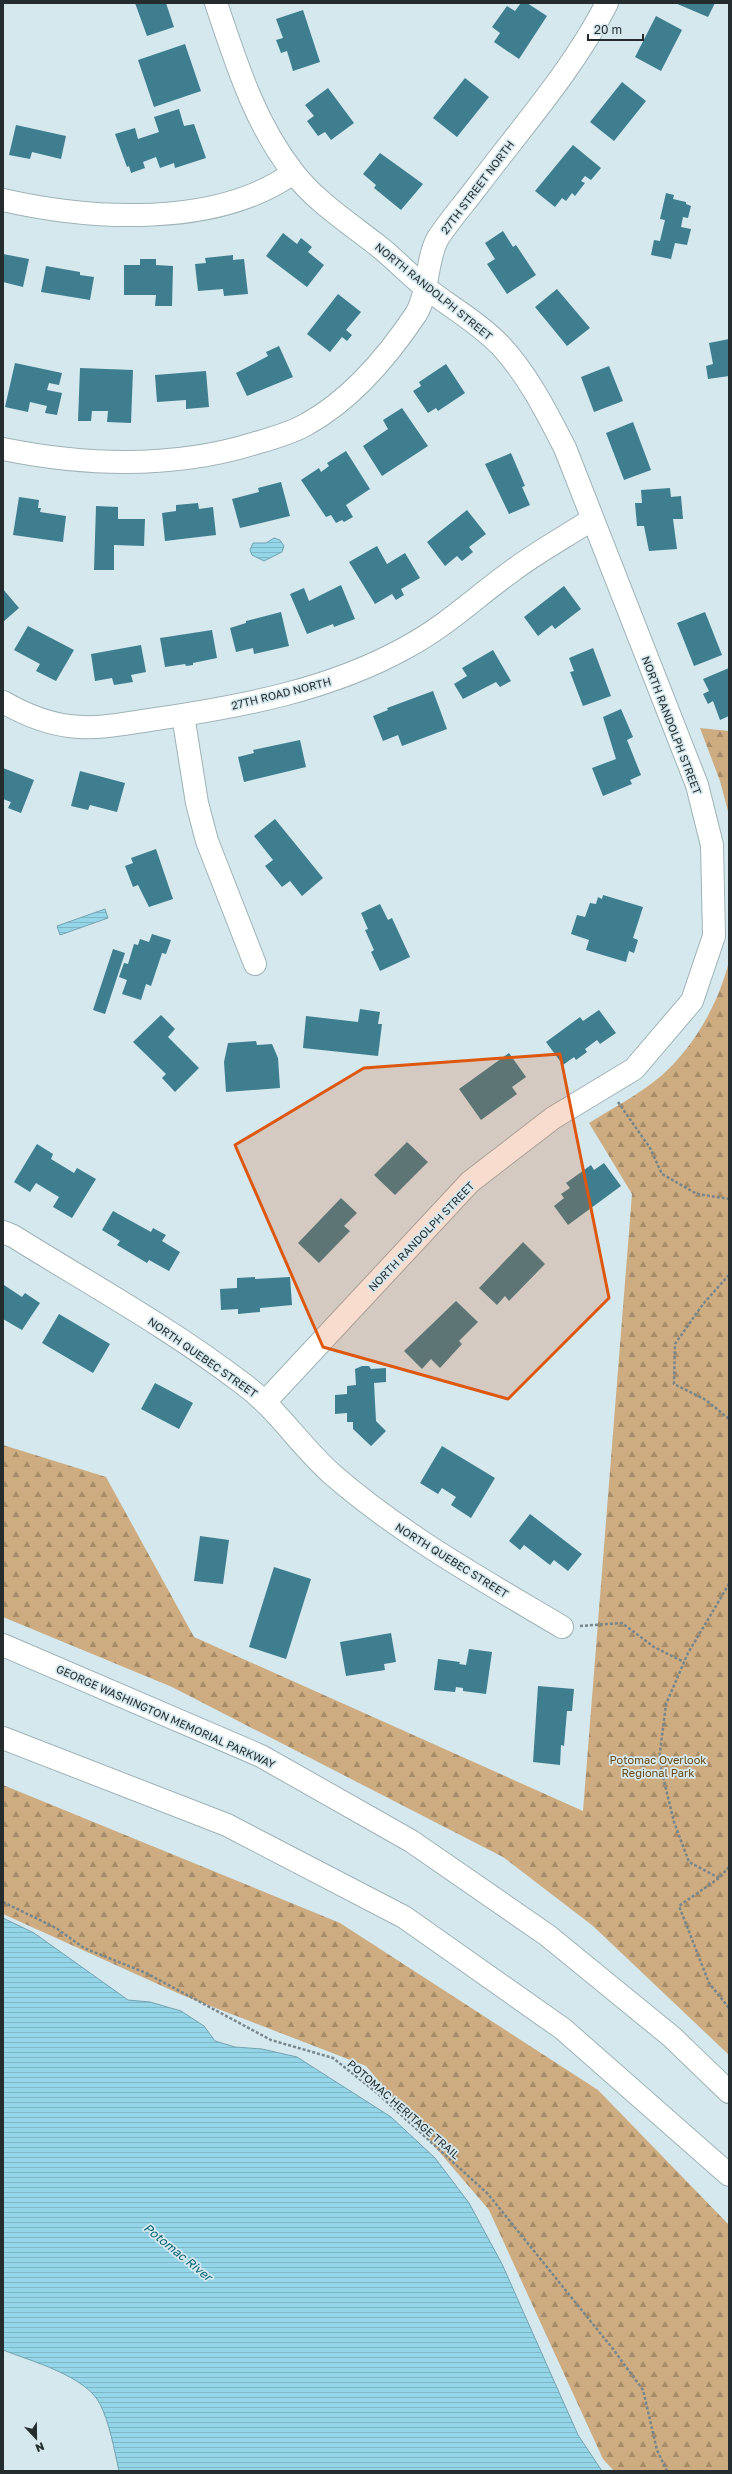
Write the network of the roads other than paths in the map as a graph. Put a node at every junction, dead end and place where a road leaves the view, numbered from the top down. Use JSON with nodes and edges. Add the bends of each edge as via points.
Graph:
{"nodes":[{"id":1,"x":216,"y":3,"type":"edge"},
{"id":2,"x":607,"y":3,"type":"edge"},
{"id":3,"x":294,"y":173,"type":"junction"},
{"id":4,"x":3,"y":200,"type":"edge"},
{"id":5,"x":425,"y":287,"type":"junction"},
{"id":6,"x":3,"y":449,"type":"edge"},
{"id":7,"x":591,"y":520,"type":"junction"},
{"id":8,"x":3,"y":702,"type":"edge"},
{"id":9,"x":183,"y":715,"type":"junction"},
{"id":10,"x":254,"y":964,"type":"dead end"},
{"id":11,"x":3,"y":1232,"type":"edge"},
{"id":12,"x":264,"y":1402,"type":"junction"},
{"id":13,"x":562,"y":1627,"type":"road end"},
{"id":14,"x":3,"y":1645,"type":"edge"},
{"id":15,"x":3,"y":1738,"type":"edge"},
{"id":16,"x":729,"y":2092,"type":"edge"},
{"id":17,"x":729,"y":2174,"type":"edge"}],
"edges":[{"from":1,"to":3,"type":"main road","name":"NORTH RANDOLPH STREET","via":[[248,96],[269,137]]},
{"from":2,"to":5,"type":"main road","name":"27TH STREET NORTH","via":[[595,28],[560,77],[437,240]]},
{"from":3,"to":4,"type":"main road","via":[[254,196],[221,206],[138,216],[47,210]]},
{"from":3,"to":5,"type":"main road","name":"NORTH RANDOLPH STREET","via":[[318,199],[386,252]]},
{"from":5,"to":6,"type":"main road","name":"27TH STREET NORTH","via":[[418,311],[396,344],[360,384],[307,424],[274,438],[232,451],[147,464],[81,462]]},
{"from":5,"to":7,"type":"main road","name":"NORTH RANDOLPH STREET","via":[[461,311],[501,346],[519,370],[542,404],[565,448]]},
{"from":7,"to":9,"type":"main road","name":"27TH ROAD NORTH","via":[[512,571],[466,608],[410,646],[374,665],[325,684]]},
{"from":7,"to":12,"type":"main road","name":"NORTH RANDOLPH STREET","via":[[697,785],[712,852],[714,936],[692,1002],[634,1069],[553,1118],[470,1182]]},
{"from":8,"to":9,"type":"main road","name":"27TH ROAD NORTH","via":[[44,721],[70,726],[99,728]]},
{"from":9,"to":10,"type":"main road","via":[[197,803],[207,841]]},
{"from":11,"to":12,"type":"main road","name":"NORTH QUEBEC STREET","via":[[166,1329],[244,1383]]},
{"from":12,"to":13,"type":"main road","name":"NORTH QUEBEC STREET","via":[[312,1456],[378,1513]]},
{"from":14,"to":16,"type":"main road","name":"GEORGE WASHINGTON MEMORIAL PARKWAY","via":[[261,1756],[411,1841],[547,1935],[672,2037]]},
{"from":15,"to":17,"type":"main road","via":[[227,1825],[404,1917],[563,2029]]}]}
